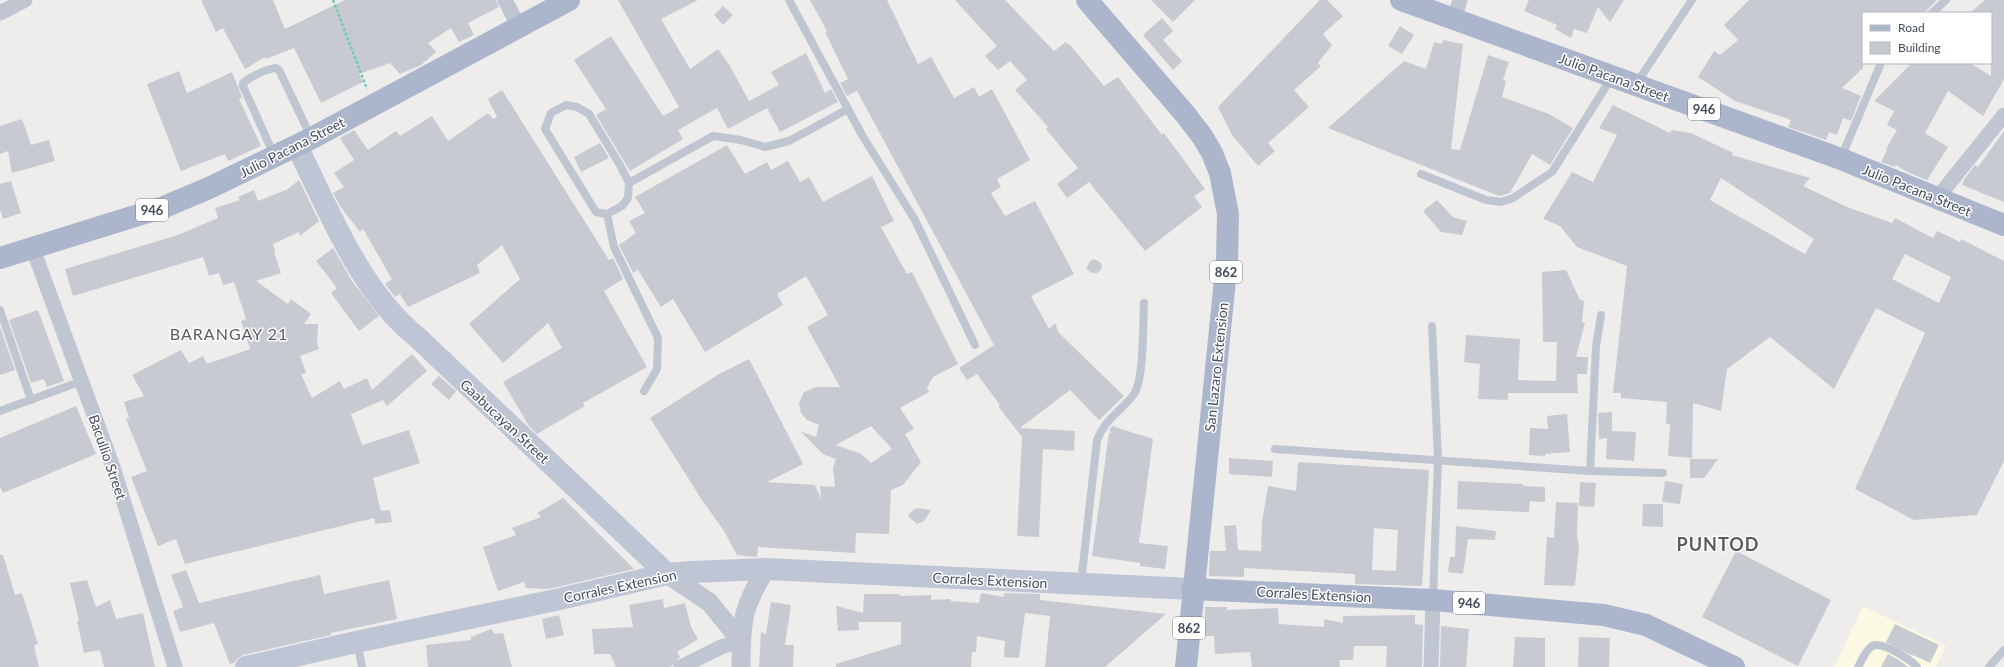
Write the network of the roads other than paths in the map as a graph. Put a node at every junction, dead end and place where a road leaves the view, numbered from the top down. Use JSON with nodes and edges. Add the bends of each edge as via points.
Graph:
{"nodes":[{"id":1,"x":25,"y":0,"type":"edge"},
{"id":2,"x":504,"y":0,"type":"edge"},
{"id":3,"x":569,"y":0,"type":"edge"},
{"id":4,"x":789,"y":0,"type":"edge"},
{"id":5,"x":1087,"y":0,"type":"edge"},
{"id":6,"x":1401,"y":0,"type":"edge"},
{"id":7,"x":1692,"y":0,"type":"edge"},
{"id":8,"x":1946,"y":0,"type":"edge"},
{"id":9,"x":1457,"y":10,"type":"edge"},
{"id":10,"x":1933,"y":12,"type":"edge"},
{"id":11,"x":0,"y":14,"type":"edge"},
{"id":12,"x":519,"y":27,"type":"junction"},
{"id":13,"x":1881,"y":64,"type":"edge"},
{"id":14,"x":1612,"y":77,"type":"junction"},
{"id":15,"x":1635,"y":84,"type":"junction"},
{"id":16,"x":848,"y":109,"type":"junction"},
{"id":17,"x":2004,"y":115,"type":"edge"},
{"id":18,"x":304,"y":142,"type":"junction"},
{"id":19,"x":275,"y":157,"type":"junction"},
{"id":20,"x":1841,"y":159,"type":"junction"},
{"id":21,"x":1421,"y":174,"type":"dead end"},
{"id":22,"x":629,"y":183,"type":"junction"},
{"id":23,"x":1938,"y":197,"type":"junction"},
{"id":24,"x":607,"y":214,"type":"junction"},
{"id":25,"x":2004,"y":226,"type":"edge"},
{"id":26,"x":33,"y":249,"type":"junction"},
{"id":27,"x":0,"y":258,"type":"edge"},
{"id":28,"x":1144,"y":303,"type":"dead end"},
{"id":29,"x":0,"y":310,"type":"edge"},
{"id":30,"x":1601,"y":315,"type":"dead end"},
{"id":31,"x":1432,"y":326,"type":"dead end"},
{"id":32,"x":975,"y":345,"type":"dead end"},
{"id":33,"x":82,"y":381,"type":"junction"},
{"id":34,"x":644,"y":391,"type":"dead end"},
{"id":35,"x":30,"y":400,"type":"junction"},
{"id":36,"x":0,"y":411,"type":"edge"},
{"id":37,"x":1275,"y":449,"type":"dead end"},
{"id":38,"x":1438,"y":459,"type":"junction"},
{"id":39,"x":1590,"y":471,"type":"junction"},
{"id":40,"x":1663,"y":473,"type":"dead end"},
{"id":41,"x":766,"y":569,"type":"junction"},
{"id":42,"x":667,"y":574,"type":"junction"},
{"id":43,"x":1081,"y":584,"type":"junction"},
{"id":44,"x":1192,"y":589,"type":"junction"},
{"id":45,"x":1433,"y":600,"type":"junction"},
{"id":46,"x":741,"y":641,"type":"junction"},
{"id":47,"x":356,"y":642,"type":"junction"},
{"id":48,"x":2004,"y":650,"type":"edge"},
{"id":49,"x":175,"y":667,"type":"edge"},
{"id":50,"x":246,"y":667,"type":"edge"},
{"id":51,"x":362,"y":667,"type":"edge"},
{"id":52,"x":681,"y":667,"type":"edge"},
{"id":53,"x":740,"y":667,"type":"edge"},
{"id":54,"x":1186,"y":667,"type":"edge"},
{"id":55,"x":1431,"y":667,"type":"edge"},
{"id":56,"x":1734,"y":667,"type":"edge"},
{"id":57,"x":1858,"y":667,"type":"edge"},
{"id":58,"x":1917,"y":667,"type":"edge"},
{"id":59,"x":1989,"y":667,"type":"edge"}],
"edges":[{"from":1,"to":11,"type":"street"},
{"from":2,"to":12,"type":"street"},
{"from":3,"to":12,"type":"main road","name":"Julio Pacana Street","number":"946"},
{"from":4,"to":16,"type":"lane"},
{"from":5,"to":44,"type":"main road","name":"San Lazaro Extension","number":"862","via":[[1202,136],[1212,153],[1225,194],[1228,214],[1227,260]]},
{"from":6,"to":9,"type":"main road","name":"Julio Pacana Street","number":"946"},
{"from":7,"to":15,"type":"lane"},
{"from":8,"to":10,"type":"lane"},
{"from":9,"to":14,"type":"main road","name":"Julio Pacana Street","number":"946"},
{"from":12,"to":18,"type":"main road","name":"Julio Pacana Street","number":"946"},
{"from":13,"to":20,"type":"lane"},
{"from":14,"to":15,"type":"main road","name":"Julio Pacana Street","number":"946"},
{"from":14,"to":21,"type":"lane","via":[[1552,172],[1513,198],[1501,202],[1486,200]]},
{"from":15,"to":20,"type":"main road","name":"Julio Pacana Street","number":"946"},
{"from":16,"to":22,"type":"lane","via":[[789,141],[766,147],[713,136]]},
{"from":16,"to":32,"type":"lane","via":[[915,220]]},
{"from":17,"to":23,"type":"street"},
{"from":18,"to":19,"type":"main road","name":"Julio Pacana Street","number":"946"},
{"from":18,"to":19,"type":"lane","via":[[280,70],[272,68],[247,80],[243,86]]},
{"from":18,"to":42,"type":"main road","name":"Gaabucayan Street","via":[[349,251],[385,307]]},
{"from":19,"to":26,"type":"main road","name":"Julio Pacana Street","number":"946","via":[[164,207]]},
{"from":20,"to":23,"type":"main road","name":"Julio Pacana Street","number":"946"},
{"from":22,"to":24,"type":"lane","via":[[628,198],[622,206]]},
{"from":22,"to":24,"type":"lane","via":[[589,114],[566,105],[551,113],[545,129],[596,212]]},
{"from":23,"to":25,"type":"main road","name":"Julio Pacana Street","number":"946"},
{"from":24,"to":34,"type":"lane","via":[[614,247],[658,338],[657,369]]},
{"from":26,"to":27,"type":"main road","name":"Julio Pacana Street","number":"946"},
{"from":26,"to":33,"type":"street","name":"Bacullio Street"},
{"from":28,"to":43,"type":"lane","via":[[1139,381],[1134,394],[1110,417],[1097,440]]},
{"from":29,"to":35,"type":"lane"},
{"from":30,"to":39,"type":"lane","via":[[1596,347]]},
{"from":31,"to":38,"type":"lane"},
{"from":33,"to":35,"type":"lane"},
{"from":33,"to":49,"type":"street","name":"Bacullio Street","via":[[142,556]]},
{"from":35,"to":36,"type":"lane"},
{"from":37,"to":38,"type":"lane"},
{"from":38,"to":39,"type":"lane"},
{"from":38,"to":45,"type":"lane"},
{"from":39,"to":40,"type":"lane"},
{"from":41,"to":42,"type":"main road","name":"Corrales Extension","number":"946"},
{"from":41,"to":43,"type":"main road","name":"Corrales Extension","number":"946"},
{"from":41,"to":46,"type":"street","via":[[746,607]]},
{"from":42,"to":46,"type":"street","name":"Gaabucayan Street","via":[[708,602]]},
{"from":42,"to":47,"type":"main road","name":"Corrales Extension","number":"946"},
{"from":43,"to":44,"type":"main road","name":"Corrales Extension","number":"946"},
{"from":44,"to":45,"type":"main road","name":"Corrales Extension","number":"946"},
{"from":44,"to":54,"type":"main road","number":"862"},
{"from":45,"to":55,"type":"street"},
{"from":45,"to":56,"type":"main road","name":"Corrales Extension","number":"946","via":[[1584,612],[1626,620],[1672,636]]},
{"from":46,"to":52,"type":"street","via":[[721,647]]},
{"from":46,"to":53,"type":"street"},
{"from":47,"to":50,"type":"main road","name":"Corrales Extension","number":"946"},
{"from":47,"to":51,"type":"lane"},
{"from":48,"to":59,"type":"lane"},
{"from":57,"to":58,"type":"lane","via":[[1874,645],[1882,646],[1911,660]]}]}
